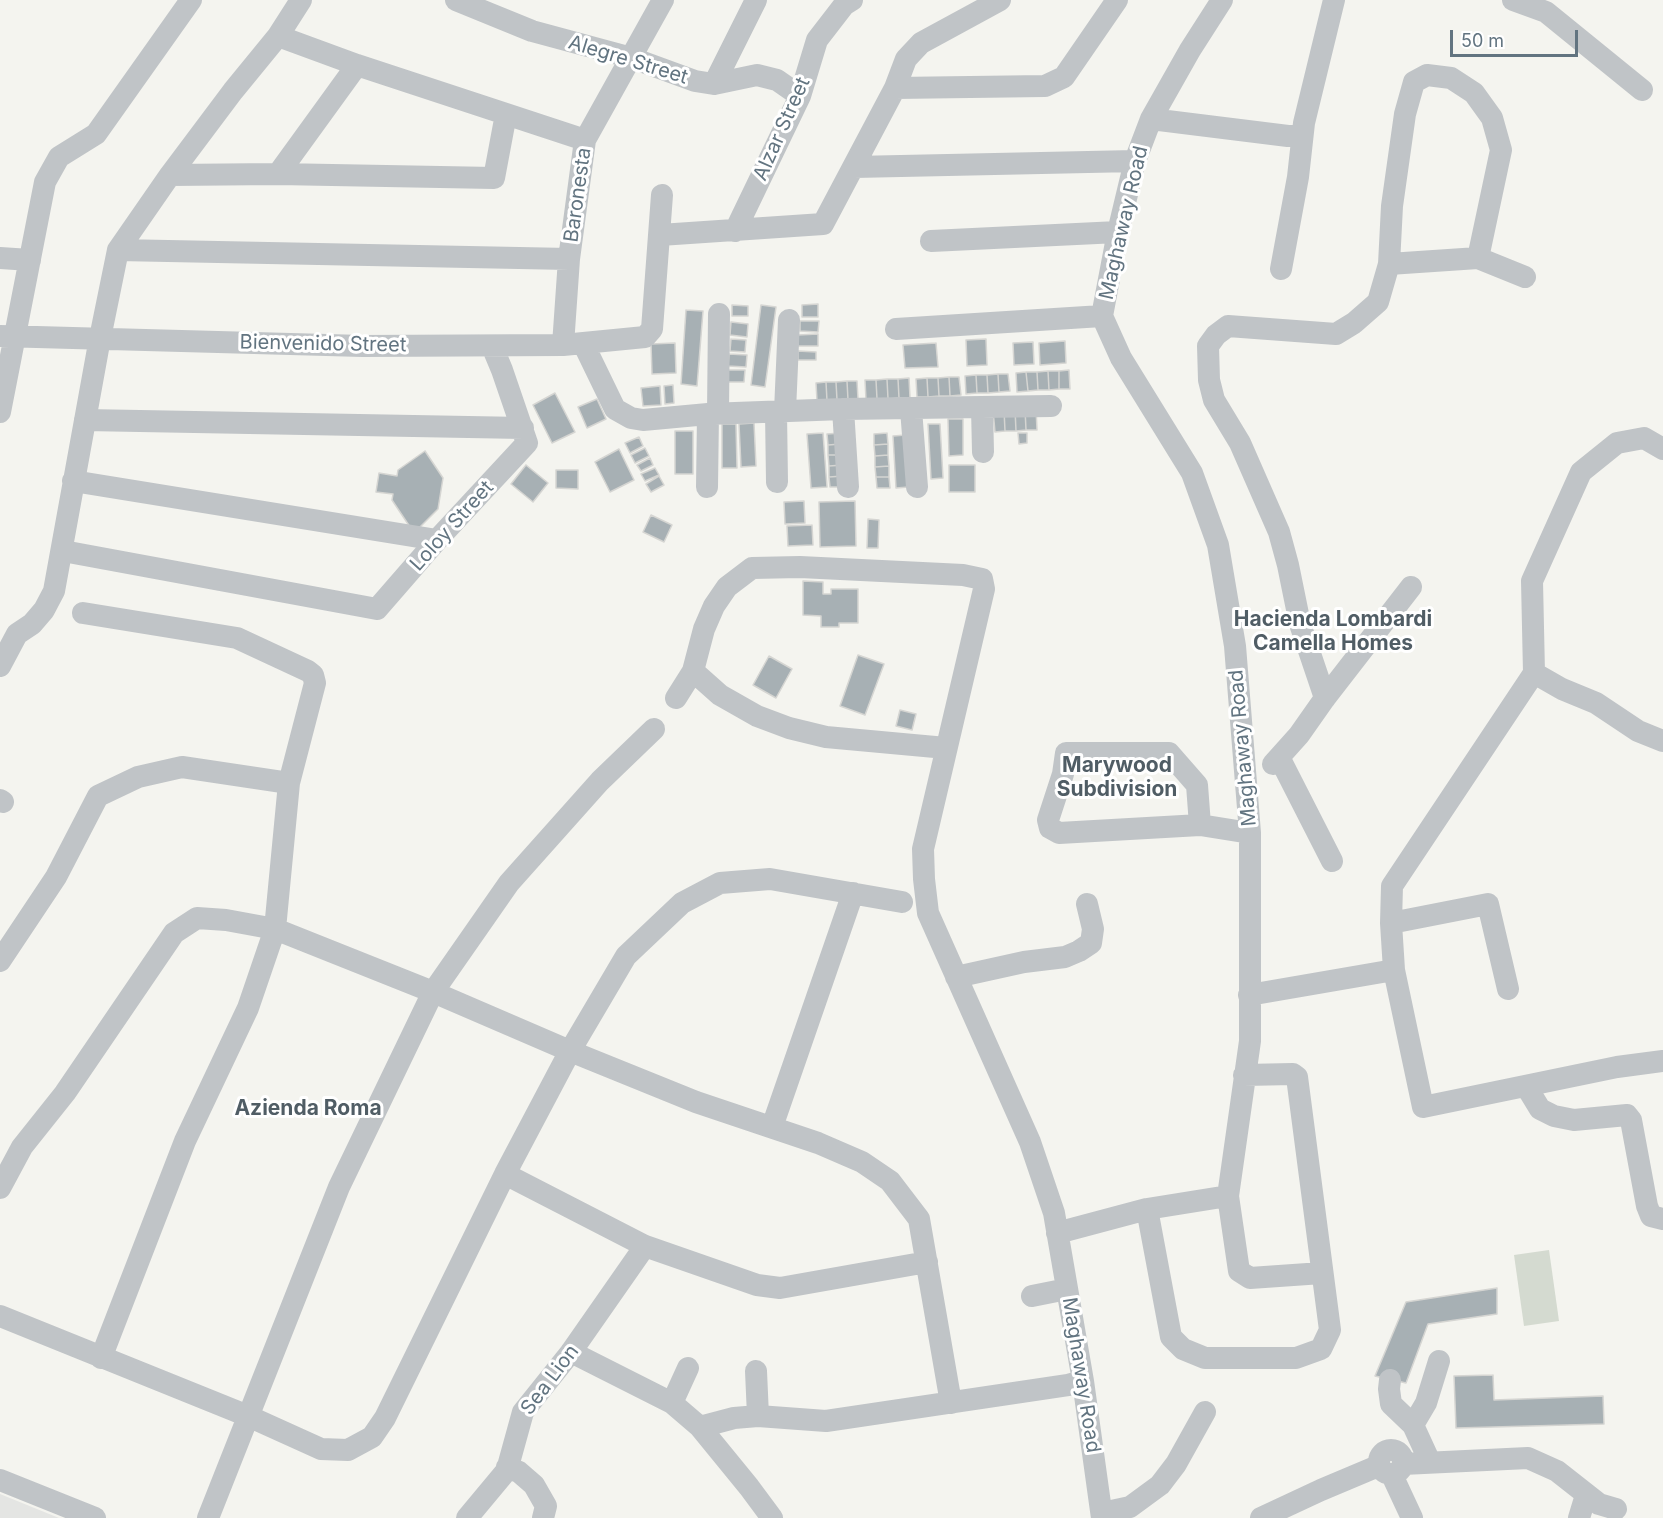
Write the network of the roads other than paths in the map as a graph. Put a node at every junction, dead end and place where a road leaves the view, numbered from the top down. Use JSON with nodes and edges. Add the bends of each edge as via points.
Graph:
{"nodes":[{"id":1,"x":191,"y":0,"type":"edge"},
{"id":2,"x":301,"y":0,"type":"edge"},
{"id":3,"x":456,"y":0,"type":"edge"},
{"id":4,"x":663,"y":0,"type":"edge"},
{"id":5,"x":756,"y":0,"type":"edge"},
{"id":6,"x":852,"y":0,"type":"edge"},
{"id":7,"x":1000,"y":0,"type":"edge"},
{"id":8,"x":1117,"y":0,"type":"edge"},
{"id":9,"x":1222,"y":0,"type":"edge"},
{"id":10,"x":1334,"y":0,"type":"edge"},
{"id":11,"x":1513,"y":0,"type":"edge"},
{"id":12,"x":278,"y":36,"type":"junction"},
{"id":13,"x":632,"y":58,"type":"junction"},
{"id":14,"x":357,"y":65,"type":"junction"},
{"id":15,"x":714,"y":84,"type":"junction"},
{"id":16,"x":895,"y":88,"type":"junction"},
{"id":17,"x":1642,"y":90,"type":"dead end"},
{"id":18,"x":800,"y":96,"type":"junction"},
{"id":19,"x":506,"y":114,"type":"junction"},
{"id":20,"x":1151,"y":119,"type":"junction"},
{"id":21,"x":1302,"y":136,"type":"junction"},
{"id":22,"x":585,"y":140,"type":"junction"},
{"id":23,"x":1135,"y":161,"type":"junction"},
{"id":24,"x":854,"y":167,"type":"junction"},
{"id":25,"x":278,"y":174,"type":"junction"},
{"id":26,"x":170,"y":175,"type":"junction"},
{"id":27,"x":662,"y":195,"type":"dead end"},
{"id":28,"x":735,"y":231,"type":"junction"},
{"id":29,"x":1118,"y":232,"type":"junction"},
{"id":30,"x":660,"y":235,"type":"junction"},
{"id":31,"x":931,"y":241,"type":"dead end"},
{"id":32,"x":118,"y":250,"type":"junction"},
{"id":33,"x":0,"y":258,"type":"edge"},
{"id":34,"x":1478,"y":258,"type":"junction"},
{"id":35,"x":569,"y":259,"type":"junction"},
{"id":36,"x":30,"y":260,"type":"junction"},
{"id":37,"x":1389,"y":264,"type":"junction"},
{"id":38,"x":1281,"y":269,"type":"dead end"},
{"id":39,"x":1525,"y":277,"type":"dead end"},
{"id":40,"x":719,"y":314,"type":"dead end"},
{"id":41,"x":1102,"y":316,"type":"junction"},
{"id":42,"x":789,"y":320,"type":"dead end"},
{"id":43,"x":896,"y":329,"type":"dead end"},
{"id":44,"x":7,"y":337,"type":"edge"},
{"id":45,"x":100,"y":338,"type":"junction"},
{"id":46,"x":573,"y":344,"type":"junction"},
{"id":47,"x":492,"y":346,"type":"junction"},
{"id":48,"x":1051,"y":406,"type":"dead end"},
{"id":49,"x":982,"y":408,"type":"junction"},
{"id":50,"x":843,"y":409,"type":"junction"},
{"id":51,"x":911,"y":409,"type":"junction"},
{"id":52,"x":781,"y":411,"type":"junction"},
{"id":53,"x":0,"y":412,"type":"edge"},
{"id":54,"x":713,"y":413,"type":"junction"},
{"id":55,"x":85,"y":420,"type":"junction"},
{"id":56,"x":525,"y":436,"type":"junction"},
{"id":57,"x":1663,"y":449,"type":"edge"},
{"id":58,"x":984,"y":452,"type":"dead end"},
{"id":59,"x":73,"y":482,"type":"junction"},
{"id":60,"x":777,"y":482,"type":"dead end"},
{"id":61,"x":707,"y":487,"type":"dead end"},
{"id":62,"x":848,"y":487,"type":"dead end"},
{"id":63,"x":917,"y":487,"type":"dead end"},
{"id":64,"x":437,"y":540,"type":"junction"},
{"id":65,"x":63,"y":551,"type":"junction"},
{"id":66,"x":1411,"y":587,"type":"dead end"},
{"id":67,"x":83,"y":613,"type":"dead end"},
{"id":68,"x":0,"y":666,"type":"edge"},
{"id":69,"x":693,"y":671,"type":"junction"},
{"id":70,"x":1534,"y":673,"type":"junction"},
{"id":71,"x":676,"y":698,"type":"dead end"},
{"id":72,"x":1325,"y":698,"type":"junction"},
{"id":73,"x":654,"y":729,"type":"dead end"},
{"id":74,"x":1663,"y":741,"type":"edge"},
{"id":75,"x":946,"y":748,"type":"junction"},
{"id":76,"x":1265,"y":772,"type":"junction"},
{"id":77,"x":289,"y":783,"type":"junction"},
{"id":78,"x":1200,"y":825,"type":"junction"},
{"id":79,"x":1250,"y":833,"type":"junction"},
{"id":80,"x":1332,"y":861,"type":"dead end"},
{"id":81,"x":853,"y":893,"type":"junction"},
{"id":82,"x":902,"y":902,"type":"dead end"},
{"id":83,"x":1087,"y":904,"type":"dead end"},
{"id":84,"x":1391,"y":923,"type":"junction"},
{"id":85,"x":275,"y":929,"type":"junction"},
{"id":86,"x":0,"y":961,"type":"edge"},
{"id":87,"x":1394,"y":970,"type":"junction"},
{"id":88,"x":956,"y":977,"type":"junction"},
{"id":89,"x":1508,"y":989,"type":"dead end"},
{"id":90,"x":433,"y":992,"type":"junction"},
{"id":91,"x":1249,"y":995,"type":"junction"},
{"id":92,"x":570,"y":1051,"type":"junction"},
{"id":93,"x":1663,"y":1061,"type":"edge"},
{"id":94,"x":1244,"y":1075,"type":"junction"},
{"id":95,"x":1526,"y":1086,"type":"junction"},
{"id":96,"x":772,"y":1127,"type":"junction"},
{"id":97,"x":505,"y":1174,"type":"junction"},
{"id":98,"x":0,"y":1188,"type":"edge"},
{"id":99,"x":1228,"y":1196,"type":"junction"},
{"id":100,"x":1147,"y":1209,"type":"junction"},
{"id":101,"x":1663,"y":1219,"type":"edge"},
{"id":102,"x":1057,"y":1233,"type":"junction"},
{"id":103,"x":645,"y":1246,"type":"junction"},
{"id":104,"x":927,"y":1263,"type":"junction"},
{"id":105,"x":1322,"y":1273,"type":"junction"},
{"id":106,"x":1067,"y":1289,"type":"junction"},
{"id":107,"x":1032,"y":1296,"type":"dead end"},
{"id":108,"x":0,"y":1316,"type":"edge"},
{"id":109,"x":571,"y":1352,"type":"junction"},
{"id":110,"x":101,"y":1358,"type":"junction"},
{"id":111,"x":1439,"y":1361,"type":"dead end"},
{"id":112,"x":688,"y":1368,"type":"dead end"},
{"id":113,"x":756,"y":1371,"type":"dead end"},
{"id":114,"x":1390,"y":1380,"type":"dead end"},
{"id":115,"x":1083,"y":1381,"type":"junction"},
{"id":116,"x":672,"y":1403,"type":"junction"},
{"id":117,"x":951,"y":1403,"type":"junction"},
{"id":118,"x":1205,"y":1412,"type":"dead end"},
{"id":119,"x":248,"y":1416,"type":"junction"},
{"id":120,"x":758,"y":1416,"type":"junction"},
{"id":121,"x":700,"y":1427,"type":"junction"},
{"id":122,"x":1416,"y":1431,"type":"junction"},
{"id":123,"x":1430,"y":1462,"type":"junction"},
{"id":124,"x":1392,"y":1464,"type":"junction"},
{"id":125,"x":507,"y":1467,"type":"junction"},
{"id":126,"x":0,"y":1479,"type":"edge"},
{"id":127,"x":1586,"y":1495,"type":"junction"},
{"id":128,"x":1616,"y":1509,"type":"dead end"},
{"id":129,"x":1102,"y":1515,"type":"edge"},
{"id":130,"x":94,"y":1518,"type":"edge"},
{"id":131,"x":208,"y":1518,"type":"edge"},
{"id":132,"x":467,"y":1518,"type":"edge"},
{"id":133,"x":543,"y":1518,"type":"edge"},
{"id":134,"x":772,"y":1518,"type":"edge"},
{"id":135,"x":1261,"y":1518,"type":"edge"},
{"id":136,"x":1412,"y":1518,"type":"edge"},
{"id":137,"x":1579,"y":1518,"type":"edge"}],
"edges":[{"from":1,"to":36,"type":"street","via":[[96,134],[59,158],[45,182]]},
{"from":2,"to":12,"type":"street"},
{"from":3,"to":13,"type":"street","name":"Alegre Street","via":[[532,31]]},
{"from":4,"to":13,"type":"street","name":"Baronesta"},
{"from":5,"to":15,"type":"street"},
{"from":6,"to":18,"type":"street","name":"Alzar Street","via":[[816,40]]},
{"from":7,"to":16,"type":"street","via":[[921,43],[906,59]]},
{"from":8,"to":16,"type":"street","via":[[1064,77],[1045,86]]},
{"from":9,"to":20,"type":"street","name":"Maghaway Road"},
{"from":10,"to":21,"type":"street"},
{"from":11,"to":17,"type":"street","via":[[1546,12]]},
{"from":12,"to":14,"type":"street"},
{"from":12,"to":26,"type":"street"},
{"from":13,"to":15,"type":"street","name":"Alegre Street","via":[[694,81]]},
{"from":13,"to":22,"type":"street","name":"Baronesta"},
{"from":14,"to":19,"type":"street"},
{"from":14,"to":25,"type":"street"},
{"from":15,"to":18,"type":"street","name":"Alegre Street","via":[[757,75],[777,80]]},
{"from":16,"to":24,"type":"street"},
{"from":18,"to":28,"type":"street","name":"Alzar Street"},
{"from":19,"to":22,"type":"street"},
{"from":19,"to":25,"type":"street","via":[[494,178]]},
{"from":20,"to":21,"type":"street"},
{"from":20,"to":23,"type":"street","name":"Maghaway Road"},
{"from":21,"to":38,"type":"street"},
{"from":22,"to":35,"type":"street","name":"Baronesta"},
{"from":23,"to":24,"type":"street"},
{"from":23,"to":29,"type":"street","name":"Maghaway Road"},
{"from":24,"to":28,"type":"street","via":[[823,224]]},
{"from":25,"to":26,"type":"street"},
{"from":26,"to":32,"type":"street"},
{"from":27,"to":30,"type":"street"},
{"from":28,"to":30,"type":"street"},
{"from":29,"to":31,"type":"street"},
{"from":29,"to":41,"type":"street","name":"Maghaway Road"},
{"from":30,"to":46,"type":"street","name":"Bienvenido Street","via":[[652,329],[645,337]]},
{"from":32,"to":35,"type":"street"},
{"from":32,"to":45,"type":"street"},
{"from":33,"to":36,"type":"street"},
{"from":34,"to":37,"type":"street"},
{"from":34,"to":37,"type":"street","via":[[1501,150],[1492,118],[1474,93],[1451,78],[1427,75],[1414,82],[1406,114],[1392,206]]},
{"from":34,"to":39,"type":"street"},
{"from":35,"to":46,"type":"street","name":"Baronesta"},
{"from":36,"to":44,"type":"street"},
{"from":37,"to":72,"type":"street","via":[[1378,302],[1336,334],[1227,326],[1208,346],[1214,400],[1248,440],[1288,531],[1288,565],[1300,624]]},
{"from":40,"to":54,"type":"street"},
{"from":41,"to":43,"type":"street"},
{"from":41,"to":76,"type":"street","name":"Maghaway Road","via":[[1121,358],[1192,473],[1218,545],[1235,646]]},
{"from":42,"to":52,"type":"street"},
{"from":44,"to":45,"type":"street","name":"Bienvenido Street"},
{"from":44,"to":53,"type":"street"},
{"from":45,"to":47,"type":"street","name":"Bienvenido Street"},
{"from":45,"to":55,"type":"street"},
{"from":46,"to":47,"type":"street","name":"Bienvenido Street"},
{"from":46,"to":54,"type":"street","via":[[615,409],[631,418]]},
{"from":47,"to":56,"type":"street"},
{"from":48,"to":49,"type":"street"},
{"from":49,"to":51,"type":"street"},
{"from":49,"to":58,"type":"street"},
{"from":50,"to":51,"type":"street"},
{"from":50,"to":52,"type":"street"},
{"from":50,"to":62,"type":"street"},
{"from":51,"to":63,"type":"street"},
{"from":52,"to":54,"type":"street"},
{"from":52,"to":60,"type":"street"},
{"from":54,"to":61,"type":"street"},
{"from":55,"to":56,"type":"street"},
{"from":55,"to":59,"type":"street"},
{"from":56,"to":64,"type":"street","name":"Loloy Street"},
{"from":57,"to":70,"type":"street","via":[[1644,438],[1617,443],[1581,472],[1532,581]]},
{"from":59,"to":64,"type":"street"},
{"from":59,"to":65,"type":"street"},
{"from":64,"to":65,"type":"street","name":"Loloy Street","via":[[377,609]]},
{"from":65,"to":68,"type":"street","via":[[54,591],[44,610],[17,634]]},
{"from":66,"to":72,"type":"street"},
{"from":67,"to":77,"type":"street","via":[[237,639],[313,675],[312,700]]},
{"from":69,"to":71,"type":"street"},
{"from":69,"to":75,"type":"street","via":[[720,695],[789,728],[835,738]]},
{"from":69,"to":75,"type":"street","name":"Maghaway Road","via":[[714,606],[727,587],[752,568],[975,576],[982,579],[984,589]]},
{"from":70,"to":74,"type":"street"},
{"from":70,"to":84,"type":"street","via":[[1392,886]]},
{"from":72,"to":76,"type":"street"},
{"from":73,"to":90,"type":"street","via":[[600,781],[510,883]]},
{"from":75,"to":88,"type":"street","name":"Maghaway Road","via":[[923,849],[924,879],[928,913]]},
{"from":76,"to":79,"type":"street","name":"Maghaway Road"},
{"from":76,"to":80,"type":"street"},
{"from":77,"to":85,"type":"street"},
{"from":77,"to":86,"type":"street","via":[[182,767],[138,777],[98,796],[56,877]]},
{"from":78,"to":78,"type":"street","via":[[1059,833],[1050,828],[1048,820],[1064,774],[1066,753],[1169,753],[1197,785]]},
{"from":78,"to":79,"type":"street"},
{"from":79,"to":91,"type":"street","name":"Maghaway Road"},
{"from":81,"to":82,"type":"street"},
{"from":81,"to":92,"type":"street","via":[[771,879],[720,883],[682,903],[626,956]]},
{"from":81,"to":96,"type":"street"},
{"from":83,"to":88,"type":"street","via":[[1093,929],[1091,943],[1079,951]]},
{"from":84,"to":87,"type":"street"},
{"from":84,"to":89,"type":"street","via":[[1488,904]]},
{"from":85,"to":90,"type":"street"},
{"from":85,"to":98,"type":"street","via":[[197,918],[174,933],[65,1093],[22,1148]]},
{"from":85,"to":110,"type":"street","via":[[248,1008],[186,1141]]},
{"from":87,"to":91,"type":"street"},
{"from":87,"to":95,"type":"street","via":[[1423,1107]]},
{"from":88,"to":102,"type":"street","name":"Maghaway Road","via":[[1030,1142]]},
{"from":90,"to":92,"type":"street"},
{"from":90,"to":119,"type":"street","via":[[339,1187]]},
{"from":91,"to":94,"type":"street","name":"Maghaway Road","via":[[1250,1041]]},
{"from":92,"to":96,"type":"street","via":[[696,1102]]},
{"from":92,"to":97,"type":"street"},
{"from":93,"to":95,"type":"street"},
{"from":94,"to":99,"type":"street","name":"Maghaway Road"},
{"from":94,"to":105,"type":"street","via":[[1297,1077]]},
{"from":95,"to":101,"type":"street","via":[[1540,1109],[1554,1116],[1574,1120],[1627,1115],[1647,1206],[1651,1216]]},
{"from":96,"to":104,"type":"street","via":[[862,1162],[890,1181],[918,1219]]},
{"from":97,"to":103,"type":"street"},
{"from":97,"to":119,"type":"street","via":[[386,1418],[372,1437],[348,1450],[321,1449]]},
{"from":99,"to":100,"type":"street"},
{"from":99,"to":105,"type":"street","name":"Maghaway Road","via":[[1239,1271],[1250,1278]]},
{"from":100,"to":102,"type":"street"},
{"from":100,"to":105,"type":"street","via":[[1171,1337],[1183,1349],[1205,1358],[1296,1358],[1321,1349],[1330,1330]]},
{"from":102,"to":106,"type":"street","name":"Maghaway Road"},
{"from":103,"to":104,"type":"street","via":[[758,1285],[780,1288]]},
{"from":103,"to":109,"type":"street","name":"Sea Lion"},
{"from":104,"to":117,"type":"street"},
{"from":106,"to":107,"type":"street"},
{"from":106,"to":115,"type":"street","name":"Maghaway Road"},
{"from":108,"to":110,"type":"street"},
{"from":109,"to":116,"type":"street"},
{"from":109,"to":125,"type":"street","name":"Sea Lion","via":[[523,1412]]},
{"from":110,"to":119,"type":"street"},
{"from":111,"to":122,"type":"street"},
{"from":112,"to":116,"type":"street"},
{"from":113,"to":120,"type":"street"},
{"from":114,"to":122,"type":"street","via":[[1391,1404]]},
{"from":115,"to":117,"type":"street"},
{"from":115,"to":129,"type":"street","name":"Maghaway Road"},
{"from":116,"to":121,"type":"street"},
{"from":117,"to":120,"type":"street","via":[[826,1421]]},
{"from":118,"to":129,"type":"street","via":[[1160,1485],[1130,1507]]},
{"from":119,"to":131,"type":"street"},
{"from":120,"to":121,"type":"street"},
{"from":121,"to":134,"type":"street"},
{"from":122,"to":123,"type":"street"},
{"from":122,"to":124,"type":"street"},
{"from":123,"to":124,"type":"street"},
{"from":123,"to":127,"type":"street","via":[[1528,1458],[1557,1471]]},
{"from":124,"to":135,"type":"street","via":[[1321,1490]]},
{"from":124,"to":136,"type":"street"},
{"from":125,"to":132,"type":"street","name":"Sea Lion"},
{"from":125,"to":133,"type":"street","via":[[534,1485],[546,1506]]},
{"from":126,"to":130,"type":"street"},
{"from":127,"to":128,"type":"street"},
{"from":127,"to":137,"type":"street"}]}
